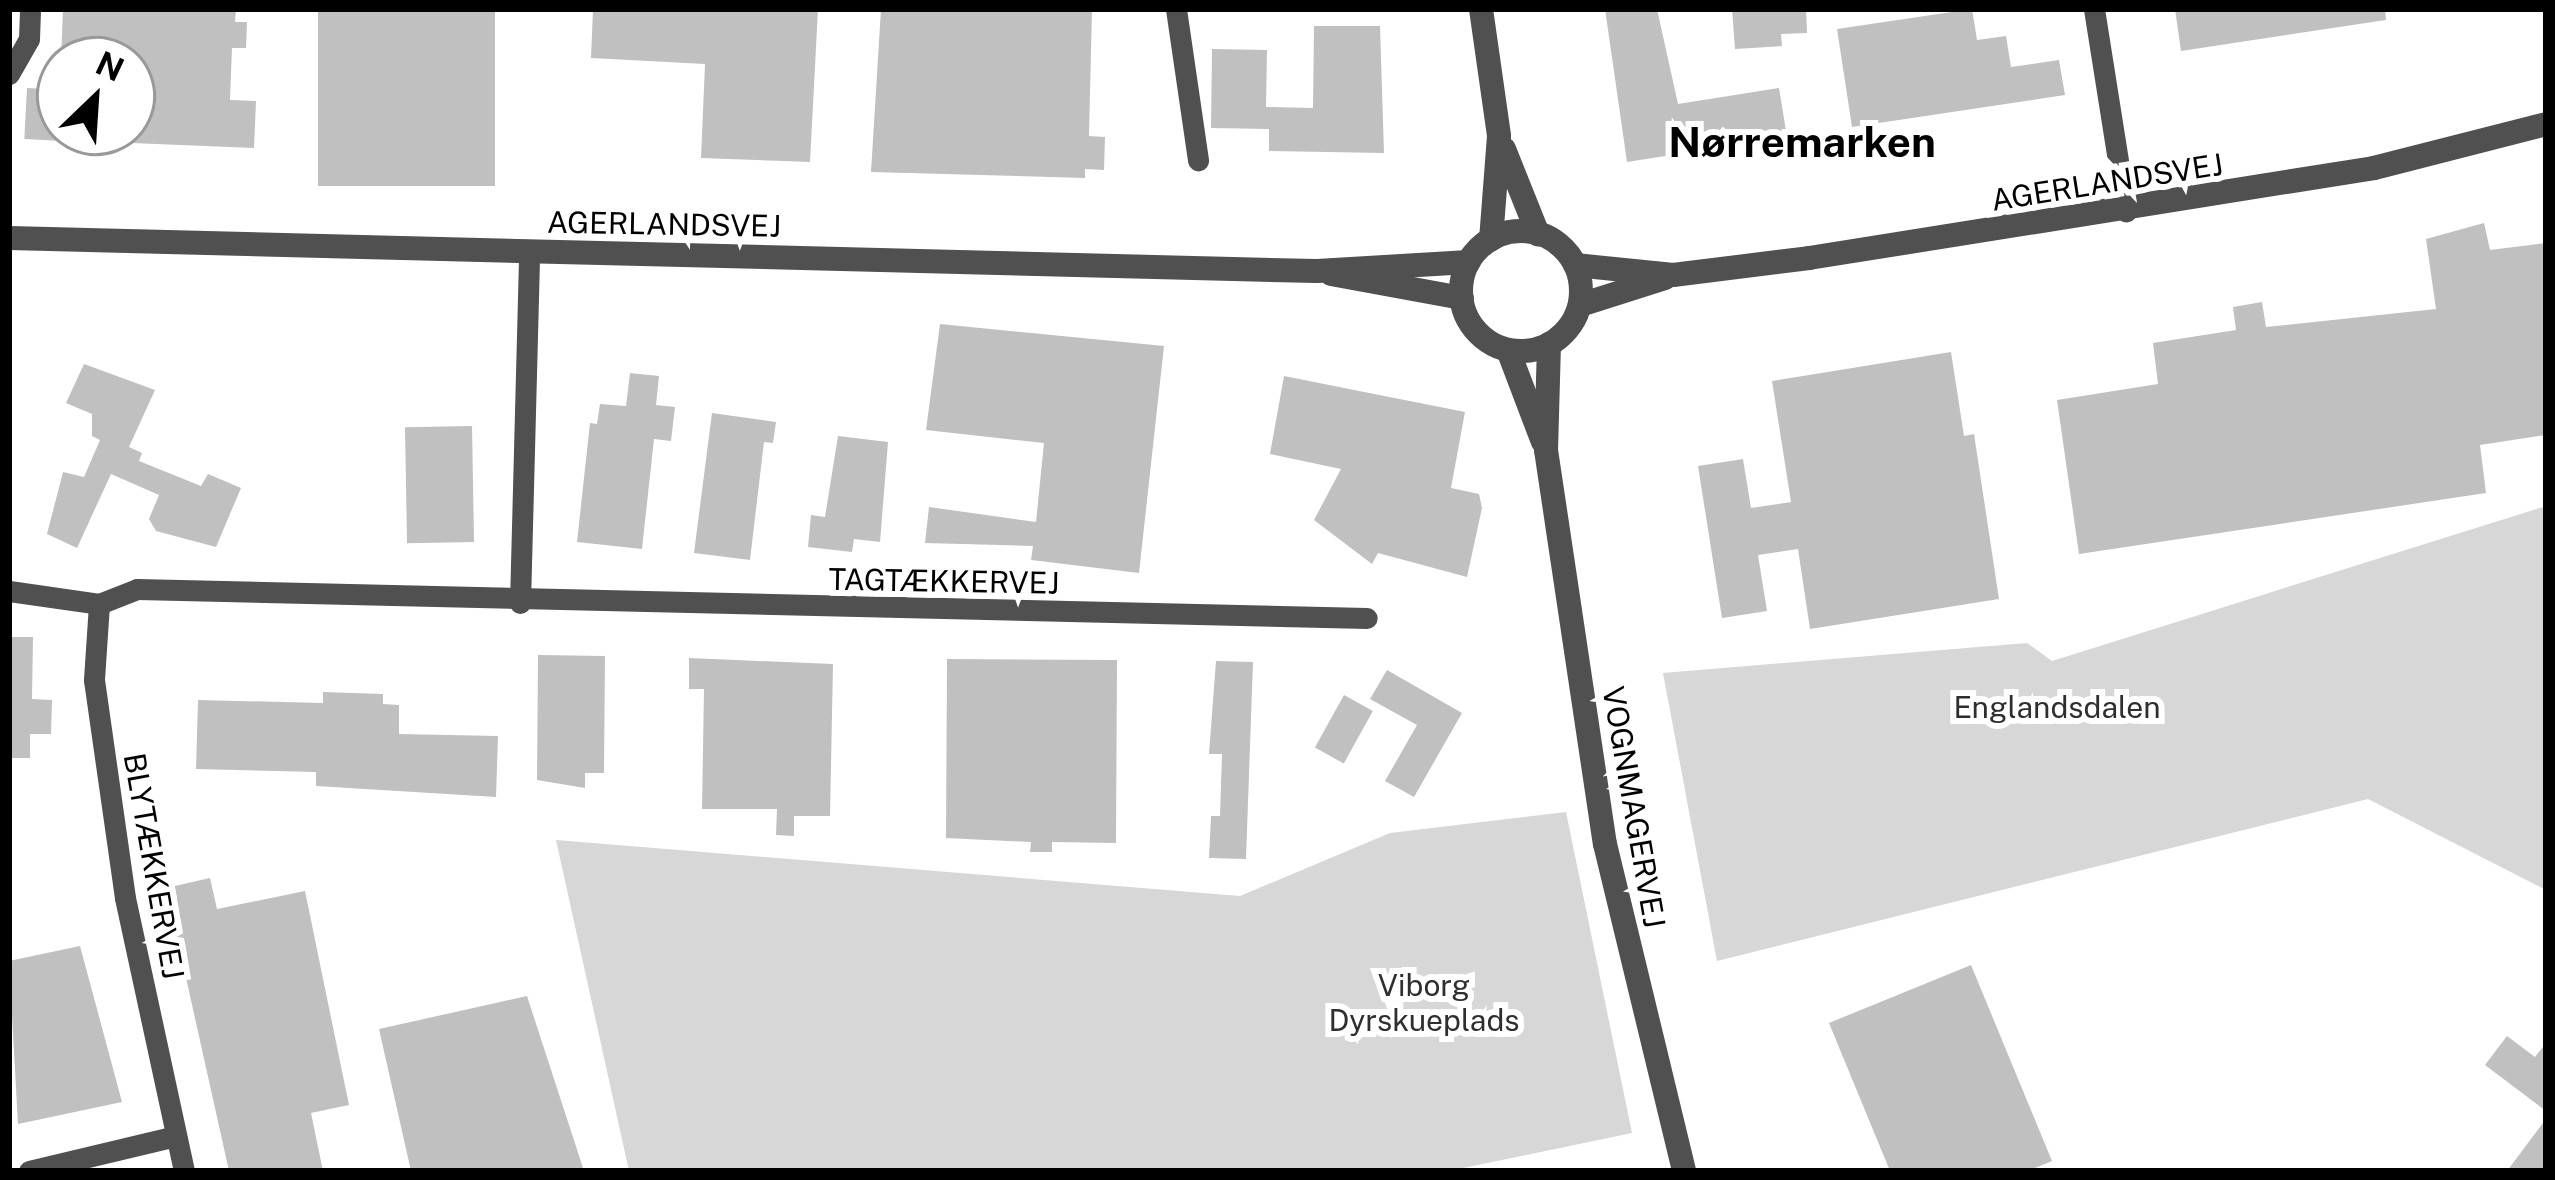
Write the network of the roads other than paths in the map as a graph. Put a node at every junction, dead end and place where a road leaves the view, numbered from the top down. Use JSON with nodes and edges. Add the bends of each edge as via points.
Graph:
{"nodes":[{"id":1,"x":30,"y":9,"type":"edge"},
{"id":2,"x":1176,"y":9,"type":"edge"},
{"id":3,"x":1481,"y":9,"type":"edge"},
{"id":4,"x":2094,"y":9,"type":"edge"},
{"id":5,"x":9,"y":74,"type":"edge"},
{"id":6,"x":2546,"y":124,"type":"edge"},
{"id":7,"x":1498,"y":136,"type":"junction"},
{"id":8,"x":1198,"y":160,"type":"dead end"},
{"id":9,"x":2126,"y":211,"type":"junction"},
{"id":10,"x":1538,"y":234,"type":"junction"},
{"id":11,"x":9,"y":238,"type":"edge"},
{"id":12,"x":1491,"y":240,"type":"junction"},
{"id":13,"x":529,"y":250,"type":"junction"},
{"id":14,"x":1469,"y":262,"type":"junction"},
{"id":15,"x":1575,"y":266,"type":"junction"},
{"id":16,"x":1317,"y":271,"type":"junction"},
{"id":17,"x":1673,"y":275,"type":"junction"},
{"id":18,"x":1462,"y":298,"type":"junction"},
{"id":19,"x":1580,"y":305,"type":"junction"},
{"id":20,"x":1550,"y":344,"type":"junction"},
{"id":21,"x":1508,"y":350,"type":"junction"},
{"id":22,"x":1546,"y":450,"type":"junction"},
{"id":23,"x":9,"y":591,"type":"edge"},
{"id":24,"x":520,"y":603,"type":"junction"},
{"id":25,"x":99,"y":604,"type":"junction"},
{"id":26,"x":1367,"y":618,"type":"dead end"},
{"id":27,"x":176,"y":1136,"type":"junction"},
{"id":28,"x":29,"y":1171,"type":"edge"},
{"id":29,"x":184,"y":1171,"type":"edge"},
{"id":30,"x":1684,"y":1171,"type":"edge"}],
"edges":[{"from":1,"to":5,"type":"street","via":[[29,39]]},
{"from":2,"to":8,"type":"street"},
{"from":3,"to":7,"type":"street"},
{"from":4,"to":9,"type":"street"},
{"from":6,"to":9,"type":"street","name":"AGERLANDSVEJ","via":[[2374,168]]},
{"from":7,"to":10,"type":"street"},
{"from":7,"to":12,"type":"street"},
{"from":9,"to":17,"type":"street","name":"AGERLANDSVEJ"},
{"from":10,"to":12,"type":"street"},
{"from":10,"to":15,"type":"street"},
{"from":11,"to":13,"type":"street","name":"AGERLANDSVEJ"},
{"from":12,"to":14,"type":"street"},
{"from":13,"to":16,"type":"street","name":"AGERLANDSVEJ"},
{"from":13,"to":24,"type":"street"},
{"from":14,"to":16,"type":"street","name":"AGERLANDSVEJ"},
{"from":14,"to":18,"type":"street"},
{"from":15,"to":17,"type":"street","name":"AGERLANDSVEJ"},
{"from":15,"to":19,"type":"street"},
{"from":16,"to":18,"type":"street","name":"AGERLANDSVEJ"},
{"from":17,"to":19,"type":"street","name":"AGERLANDSVEJ"},
{"from":18,"to":21,"type":"street","via":[[1478,333]]},
{"from":19,"to":20,"type":"street"},
{"from":20,"to":21,"type":"street"},
{"from":20,"to":22,"type":"street","name":"VOGNMAGERVEJ"},
{"from":21,"to":22,"type":"street","name":"VOGNMAGERVEJ"},
{"from":22,"to":30,"type":"street","name":"VOGNMAGERVEJ","via":[[1605,844]]},
{"from":23,"to":25,"type":"street","name":"TAGTÆKKERVEJ","via":[[82,594]]},
{"from":24,"to":25,"type":"street","name":"TAGTÆKKERVEJ","via":[[136,589]]},
{"from":24,"to":26,"type":"street","name":"TAGTÆKKERVEJ"},
{"from":25,"to":27,"type":"street","name":"BLYTÆKKERVEJ","via":[[94,680],[122,876]]},
{"from":27,"to":28,"type":"street"},
{"from":27,"to":29,"type":"street","name":"BLYTÆKKERVEJ"}]}
